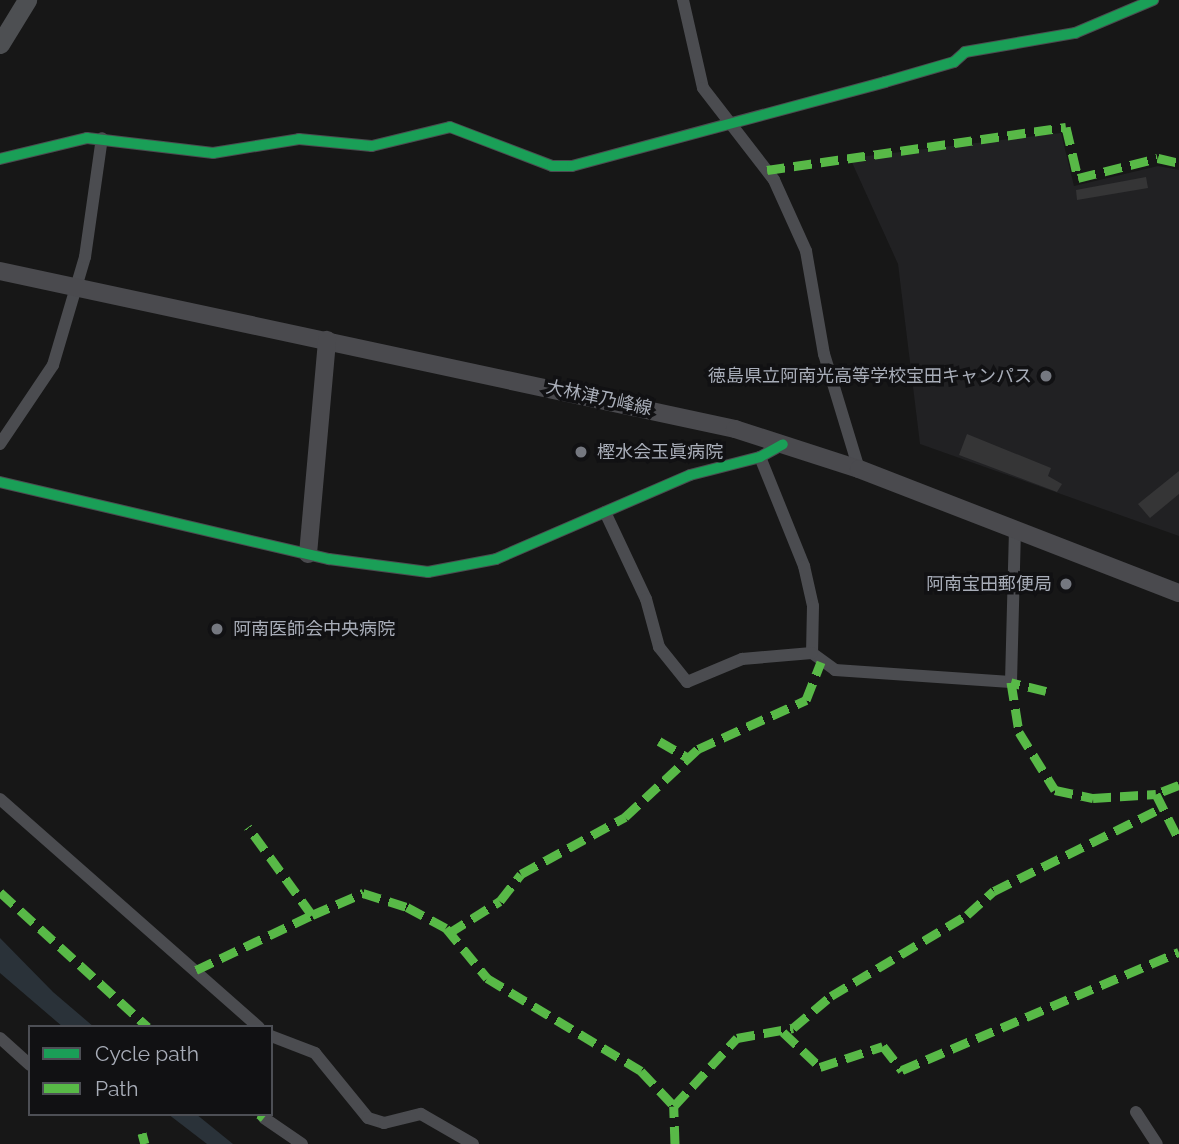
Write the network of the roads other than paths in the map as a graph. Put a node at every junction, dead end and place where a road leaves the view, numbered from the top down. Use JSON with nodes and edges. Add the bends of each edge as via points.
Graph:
{"nodes":[{"id":1,"x":27,"y":0,"type":"edge"},
{"id":2,"x":683,"y":0,"type":"edge"},
{"id":3,"x":1153,"y":0,"type":"edge"},
{"id":4,"x":0,"y":44,"type":"edge"},
{"id":5,"x":728,"y":124,"type":"junction"},
{"id":6,"x":102,"y":138,"type":"junction"},
{"id":7,"x":0,"y":159,"type":"edge"},
{"id":8,"x":0,"y":271,"type":"edge"},
{"id":9,"x":75,"y":287,"type":"junction"},
{"id":10,"x":327,"y":340,"type":"junction"},
{"id":11,"x":783,"y":443,"type":"junction"},
{"id":12,"x":0,"y":444,"type":"edge"},
{"id":13,"x":760,"y":457,"type":"junction"},
{"id":14,"x":859,"y":469,"type":"junction"},
{"id":15,"x":0,"y":482,"type":"edge"},
{"id":16,"x":606,"y":512,"type":"junction"},
{"id":17,"x":1015,"y":533,"type":"junction"},
{"id":18,"x":308,"y":554,"type":"junction"},
{"id":19,"x":1179,"y":593,"type":"edge"},
{"id":20,"x":812,"y":653,"type":"junction"},
{"id":21,"x":0,"y":799,"type":"edge"},
{"id":22,"x":258,"y":1025,"type":"edge"},
{"id":23,"x":273,"y":1037,"type":"edge"},
{"id":24,"x":0,"y":1038,"type":"edge"},
{"id":25,"x":28,"y":1063,"type":"edge"},
{"id":26,"x":1136,"y":1112,"type":"dead end"},
{"id":27,"x":264,"y":1118,"type":"dead end"},
{"id":28,"x":302,"y":1144,"type":"edge"},
{"id":29,"x":472,"y":1144,"type":"edge"},
{"id":30,"x":1157,"y":1144,"type":"edge"}],
"edges":[{"from":1,"to":4,"type":"main road"},
{"from":2,"to":5,"type":"street","via":[[696,74]]},
{"from":3,"to":5,"type":"street","via":[[1075,33],[965,52],[954,62]]},
{"from":5,"to":6,"type":"street","via":[[572,166],[552,166],[450,128],[372,146],[299,139],[213,153]]},
{"from":5,"to":14,"type":"street","via":[[781,191],[806,251],[824,354]]},
{"from":6,"to":7,"type":"street"},
{"from":6,"to":9,"type":"street"},
{"from":8,"to":9,"type":"main road","name":"大林津乃峰線"},
{"from":9,"to":10,"type":"main road","name":"大林津乃峰線"},
{"from":9,"to":12,"type":"street","via":[[53,365]]},
{"from":10,"to":11,"type":"main road","name":"大林津乃峰線"},
{"from":10,"to":18,"type":"main road"},
{"from":11,"to":13,"type":"street"},
{"from":11,"to":14,"type":"main road","name":"大林津乃峰線"},
{"from":13,"to":16,"type":"street","via":[[690,475]]},
{"from":13,"to":20,"type":"street","via":[[804,566],[813,606]]},
{"from":14,"to":17,"type":"main road","name":"大林津乃峰線"},
{"from":15,"to":18,"type":"street"},
{"from":16,"to":18,"type":"street","via":[[475,566],[411,571]]},
{"from":16,"to":20,"type":"street","via":[[646,599],[659,647],[687,682],[742,659]]},
{"from":17,"to":19,"type":"main road","name":"大林津乃峰線"},
{"from":17,"to":20,"type":"street","via":[[1011,682],[967,675],[873,676],[835,670]]},
{"from":21,"to":22,"type":"street"},
{"from":23,"to":29,"type":"street","via":[[315,1053],[375,1122],[411,1112]]},
{"from":24,"to":25,"type":"street"},
{"from":26,"to":30,"type":"street"},
{"from":27,"to":28,"type":"street"}]}
